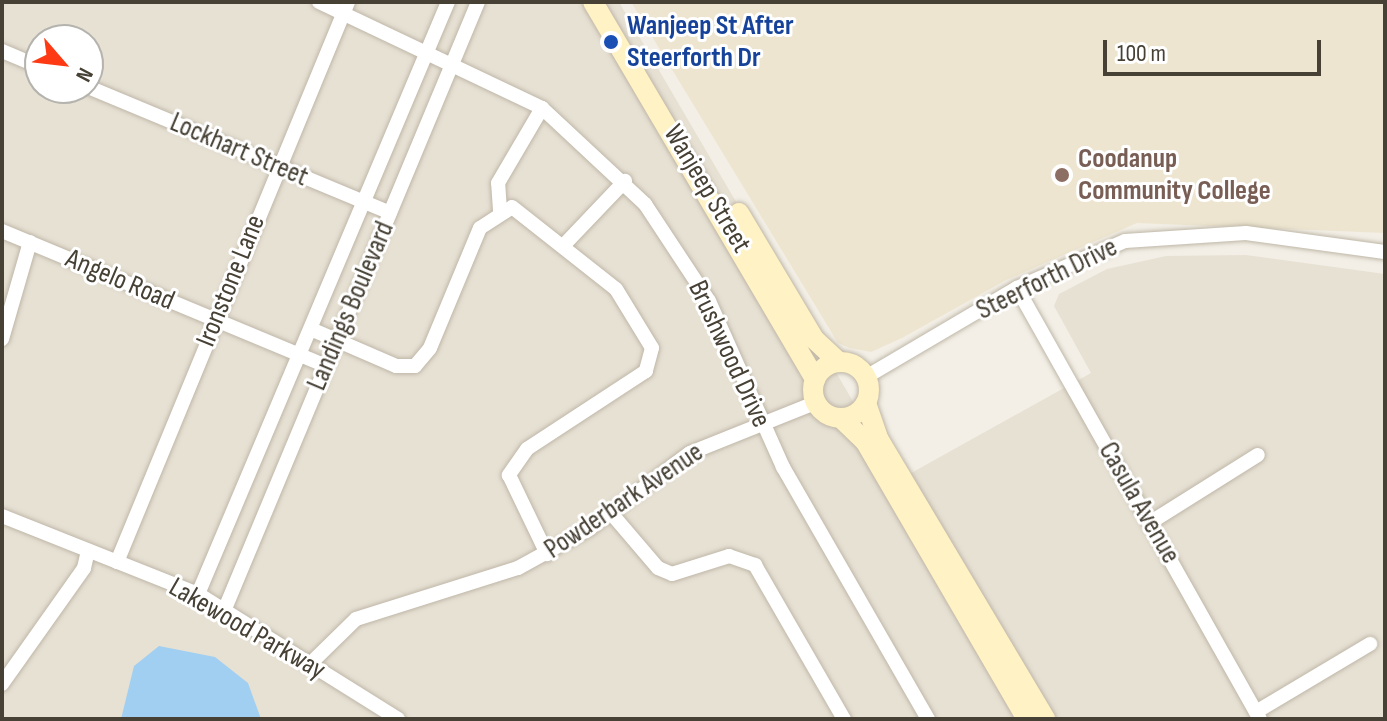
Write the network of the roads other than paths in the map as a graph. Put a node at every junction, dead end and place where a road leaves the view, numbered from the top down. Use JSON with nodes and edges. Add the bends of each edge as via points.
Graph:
{"nodes":[{"id":1,"x":319,"y":2,"type":"edge"},
{"id":2,"x":448,"y":2,"type":"edge"},
{"id":3,"x":478,"y":2,"type":"edge"},
{"id":4,"x":593,"y":2,"type":"edge"},
{"id":5,"x":609,"y":2,"type":"edge"},
{"id":6,"x":346,"y":7,"type":"edge"},
{"id":7,"x":428,"y":48,"type":"junction"},
{"id":8,"x":2,"y":51,"type":"edge"},
{"id":9,"x":24,"y":60,"type":"edge"},
{"id":10,"x":454,"y":61,"type":"junction"},
{"id":11,"x":104,"y":94,"type":"edge"},
{"id":12,"x":542,"y":108,"type":"junction"},
{"id":13,"x":279,"y":167,"type":"junction"},
{"id":14,"x":625,"y":181,"type":"junction"},
{"id":15,"x":365,"y":202,"type":"junction"},
{"id":16,"x":500,"y":210,"type":"junction"},
{"id":17,"x":390,"y":213,"type":"junction"},
{"id":18,"x":2,"y":231,"type":"edge"},
{"id":19,"x":30,"y":242,"type":"junction"},
{"id":20,"x":563,"y":246,"type":"junction"},
{"id":21,"x":1385,"y":252,"type":"edge"},
{"id":22,"x":1017,"y":288,"type":"junction"},
{"id":23,"x":216,"y":319,"type":"junction"},
{"id":24,"x":313,"y":330,"type":"junction"},
{"id":25,"x":2,"y":339,"type":"edge"},
{"id":26,"x":337,"y":340,"type":"junction"},
{"id":27,"x":302,"y":355,"type":"junction"},
{"id":28,"x":838,"y":361,"type":"junction"},
{"id":29,"x":326,"y":366,"type":"junction"},
{"id":30,"x":866,"y":377,"type":"junction"},
{"id":31,"x":815,"y":379,"type":"junction"},
{"id":32,"x":815,"y":403,"type":"junction"},
{"id":33,"x":866,"y":403,"type":"junction"},
{"id":34,"x":842,"y":419,"type":"junction"},
{"id":35,"x":760,"y":423,"type":"junction"},
{"id":36,"x":1258,"y":455,"type":"dead end"},
{"id":37,"x":611,"y":513,"type":"junction"},
{"id":38,"x":2,"y":516,"type":"edge"},
{"id":39,"x":1151,"y":522,"type":"junction"},
{"id":40,"x":88,"y":550,"type":"junction"},
{"id":41,"x":547,"y":554,"type":"junction"},
{"id":42,"x":117,"y":562,"type":"junction"},
{"id":43,"x":198,"y":594,"type":"junction"},
{"id":44,"x":224,"y":611,"type":"junction"},
{"id":45,"x":1370,"y":644,"type":"dead end"},
{"id":46,"x":310,"y":664,"type":"junction"},
{"id":47,"x":2,"y":684,"type":"edge"},
{"id":48,"x":1258,"y":716,"type":"edge"},
{"id":49,"x":398,"y":719,"type":"edge"},
{"id":50,"x":844,"y":719,"type":"edge"},
{"id":51,"x":928,"y":719,"type":"edge"},
{"id":52,"x":1027,"y":719,"type":"edge"},
{"id":53,"x":1045,"y":719,"type":"edge"}],
"edges":[{"from":1,"to":6,"type":"street","name":"Brushwood Drive"},
{"from":2,"to":7,"type":"street","name":"Landings Boulevard"},
{"from":3,"to":10,"type":"street","name":"Landings Boulevard"},
{"from":4,"to":31,"type":"main road","name":"Wanjeep Street"},
{"from":5,"to":28,"type":"main road","name":"Wanjeep Street","via":[[814,339]]},
{"from":6,"to":7,"type":"street","name":"Brushwood Drive"},
{"from":6,"to":13,"type":"street","name":"Ironstone Lane"},
{"from":7,"to":10,"type":"street","name":"Brushwood Drive"},
{"from":7,"to":15,"type":"street","name":"Landings Boulevard"},
{"from":8,"to":9,"type":"street"},
{"from":10,"to":12,"type":"street","name":"Brushwood Drive"},
{"from":10,"to":17,"type":"street","name":"Landings Boulevard"},
{"from":11,"to":13,"type":"street","name":"Lockhart Street"},
{"from":12,"to":14,"type":"street","name":"Brushwood Drive"},
{"from":12,"to":16,"type":"street","via":[[498,183]]},
{"from":13,"to":15,"type":"street","name":"Lockhart Street"},
{"from":13,"to":23,"type":"street","name":"Ironstone Lane"},
{"from":14,"to":20,"type":"street"},
{"from":14,"to":35,"type":"street","name":"Brushwood Drive","via":[[709,301]]},
{"from":15,"to":17,"type":"street","name":"Lockhart Street"},
{"from":15,"to":24,"type":"street","name":"Landings Boulevard"},
{"from":16,"to":20,"type":"street","via":[[520,208]]},
{"from":16,"to":26,"type":"street","via":[[480,228],[430,348],[415,366],[396,366]]},
{"from":17,"to":26,"type":"street","name":"Landings Boulevard"},
{"from":18,"to":19,"type":"street","name":"Angelo Road"},
{"from":19,"to":23,"type":"street","name":"Angelo Road"},
{"from":19,"to":25,"type":"street"},
{"from":20,"to":41,"type":"street","via":[[616,289],[652,356],[639,378],[546,434],[511,468],[511,484]]},
{"from":21,"to":22,"type":"street","name":"Steerforth Drive","via":[[1246,233],[1161,233],[1082,256]]},
{"from":22,"to":30,"type":"street","name":"Steerforth Drive"},
{"from":22,"to":39,"type":"street","name":"Casula Avenue"},
{"from":23,"to":27,"type":"street","name":"Angelo Road"},
{"from":23,"to":42,"type":"street","name":"Ironstone Lane"},
{"from":24,"to":26,"type":"street"},
{"from":24,"to":27,"type":"street","name":"Landings Boulevard"},
{"from":26,"to":29,"type":"street","name":"Landings Boulevard"},
{"from":27,"to":29,"type":"street","name":"Angelo Road"},
{"from":27,"to":43,"type":"street","name":"Landings Boulevard"},
{"from":28,"to":30,"type":"main road"},
{"from":28,"to":31,"type":"main road"},
{"from":29,"to":44,"type":"street","name":"Landings Boulevard"},
{"from":30,"to":33,"type":"main road"},
{"from":31,"to":32,"type":"main road"},
{"from":32,"to":34,"type":"main road"},
{"from":32,"to":35,"type":"street","name":"Powderbark Avenue"},
{"from":33,"to":34,"type":"main road"},
{"from":33,"to":53,"type":"main road","via":[[879,440]]},
{"from":34,"to":52,"type":"main road","via":[[865,441]]},
{"from":35,"to":37,"type":"street","name":"Powderbark Avenue","via":[[690,453]]},
{"from":35,"to":51,"type":"street","name":"Brushwood Drive"},
{"from":36,"to":39,"type":"street"},
{"from":37,"to":41,"type":"street","name":"Powderbark Avenue"},
{"from":37,"to":50,"type":"street","via":[[658,568],[672,574],[729,556],[755,565]]},
{"from":38,"to":40,"type":"street","name":"Lakewood Parkway"},
{"from":39,"to":48,"type":"street","name":"Casula Avenue"},
{"from":40,"to":42,"type":"street","name":"Lakewood Parkway"},
{"from":40,"to":47,"type":"street","via":[[84,568]]},
{"from":41,"to":46,"type":"street","name":"Powderbark Avenue","via":[[356,619]]},
{"from":42,"to":43,"type":"street","name":"Lakewood Parkway"},
{"from":43,"to":44,"type":"street","name":"Lakewood Parkway"},
{"from":44,"to":46,"type":"street","name":"Lakewood Parkway"},
{"from":45,"to":48,"type":"street"},
{"from":46,"to":49,"type":"street","name":"Lakewood Parkway"}]}
